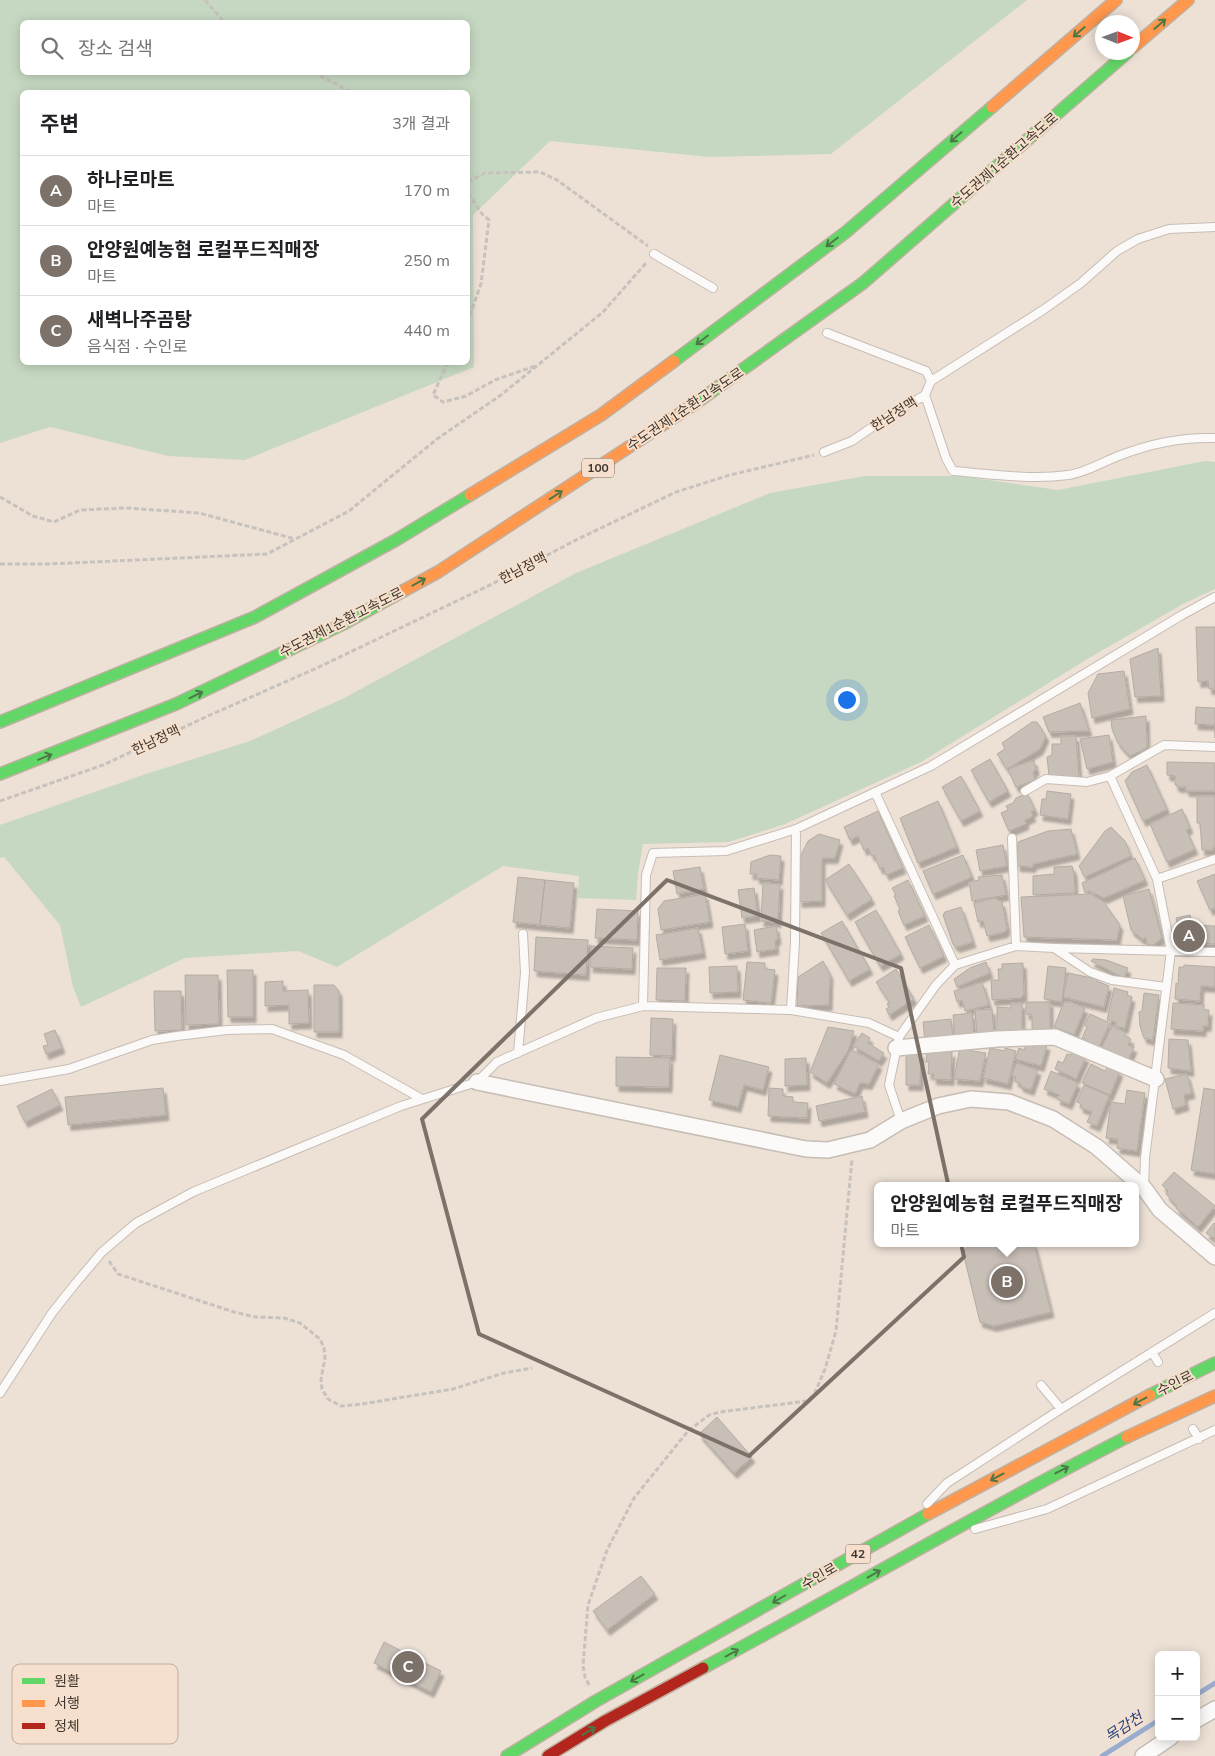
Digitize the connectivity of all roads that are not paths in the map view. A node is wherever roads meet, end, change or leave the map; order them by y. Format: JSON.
{"nodes":[{"id":1,"x":1116,"y":0,"type":"edge"},
{"id":2,"x":1188,"y":0,"type":"edge"},
{"id":3,"x":1140,"y":41,"type":"edge"},
{"id":4,"x":1119,"y":60,"type":"edge"},
{"id":5,"x":1215,"y":227,"type":"edge"},
{"id":6,"x":654,"y":254,"type":"road end"},
{"id":7,"x":713,"y":288,"type":"dead end"},
{"id":8,"x":827,"y":332,"type":"dead end"},
{"id":9,"x":930,"y":380,"type":"junction"},
{"id":10,"x":925,"y":395,"type":"junction"},
{"id":11,"x":1215,"y":438,"type":"edge"},
{"id":12,"x":824,"y":452,"type":"road end"},
{"id":13,"x":1215,"y":597,"type":"edge"},
{"id":14,"x":0,"y":722,"type":"edge"},
{"id":15,"x":1215,"y":746,"type":"edge"},
{"id":16,"x":0,"y":774,"type":"edge"},
{"id":17,"x":1110,"y":776,"type":"junction"},
{"id":18,"x":1025,"y":791,"type":"dead end"},
{"id":19,"x":875,"y":792,"type":"junction"},
{"id":20,"x":796,"y":829,"type":"junction"},
{"id":21,"x":1012,"y":838,"type":"dead end"},
{"id":22,"x":1215,"y":859,"type":"edge"},
{"id":23,"x":1157,"y":879,"type":"junction"},
{"id":24,"x":523,"y":934,"type":"dead end"},
{"id":25,"x":1016,"y":946,"type":"junction"},
{"id":26,"x":1054,"y":948,"type":"junction"},
{"id":27,"x":1171,"y":951,"type":"junction"},
{"id":28,"x":1215,"y":952,"type":"edge"},
{"id":29,"x":955,"y":965,"type":"junction"},
{"id":30,"x":1166,"y":987,"type":"junction"},
{"id":31,"x":643,"y":1006,"type":"junction"},
{"id":32,"x":791,"y":1010,"type":"junction"},
{"id":33,"x":897,"y":1042,"type":"junction"},
{"id":34,"x":518,"y":1053,"type":"junction"},
{"id":35,"x":1156,"y":1079,"type":"junction"},
{"id":36,"x":0,"y":1081,"type":"edge"},
{"id":37,"x":477,"y":1082,"type":"junction"},
{"id":38,"x":422,"y":1099,"type":"junction"},
{"id":39,"x":901,"y":1121,"type":"junction"},
{"id":40,"x":1137,"y":1182,"type":"edge"},
{"id":41,"x":1139,"y":1184,"type":"edge"},
{"id":42,"x":1144,"y":1188,"type":"junction"},
{"id":43,"x":1215,"y":1257,"type":"edge"},
{"id":44,"x":1215,"y":1313,"type":"edge"},
{"id":45,"x":1152,"y":1352,"type":"junction"},
{"id":46,"x":1158,"y":1362,"type":"dead end"},
{"id":47,"x":1215,"y":1363,"type":"edge"},
{"id":48,"x":1041,"y":1385,"type":"dead end"},
{"id":49,"x":0,"y":1393,"type":"edge"},
{"id":50,"x":1215,"y":1396,"type":"edge"},
{"id":51,"x":1061,"y":1409,"type":"junction"},
{"id":52,"x":1193,"y":1429,"type":"dead end"},
{"id":53,"x":1215,"y":1430,"type":"edge"},
{"id":54,"x":1199,"y":1439,"type":"junction"},
{"id":55,"x":903,"y":1528,"type":"junction"},
{"id":56,"x":935,"y":1540,"type":"junction"},
{"id":57,"x":1215,"y":1709,"type":"edge"},
{"id":58,"x":1200,"y":1718,"type":"edge"},
{"id":59,"x":1165,"y":1741,"type":"edge"},
{"id":60,"x":507,"y":1756,"type":"edge"},
{"id":61,"x":548,"y":1756,"type":"edge"},
{"id":62,"x":1144,"y":1756,"type":"edge"}],
"edges":[{"from":1,"to":14,"type":"main road","one_way":true},
{"from":3,"to":2,"type":"main road","one_way":true},
{"from":16,"to":4,"type":"main road","name":"수도권제1순환고속도로","number":"100","one_way":true},
{"from":5,"to":9,"type":"lane"},
{"from":6,"to":7,"type":"lane"},
{"from":8,"to":9,"type":"lane"},
{"from":9,"to":10,"type":"lane","name":"한남정맥"},
{"from":10,"to":11,"type":"lane"},
{"from":10,"to":12,"type":"lane","name":"한남정맥"},
{"from":13,"to":19,"type":"lane"},
{"from":15,"to":17,"type":"lane"},
{"from":17,"to":18,"type":"lane"},
{"from":17,"to":23,"type":"lane"},
{"from":19,"to":20,"type":"lane"},
{"from":19,"to":29,"type":"lane"},
{"from":20,"to":31,"type":"lane"},
{"from":20,"to":32,"type":"lane"},
{"from":21,"to":25,"type":"lane"},
{"from":22,"to":23,"type":"lane"},
{"from":23,"to":27,"type":"lane"},
{"from":24,"to":34,"type":"lane"},
{"from":25,"to":26,"type":"lane"},
{"from":25,"to":29,"type":"lane"},
{"from":26,"to":27,"type":"lane"},
{"from":26,"to":30,"type":"lane"},
{"from":27,"to":28,"type":"lane"},
{"from":27,"to":30,"type":"lane"},
{"from":29,"to":33,"type":"lane"},
{"from":30,"to":35,"type":"lane"},
{"from":31,"to":32,"type":"lane"},
{"from":31,"to":34,"type":"lane"},
{"from":32,"to":33,"type":"lane"},
{"from":33,"to":35,"type":"street"},
{"from":33,"to":39,"type":"lane"},
{"from":34,"to":37,"type":"lane"},
{"from":35,"to":42,"type":"lane"},
{"from":36,"to":38,"type":"lane"},
{"from":37,"to":38,"type":"lane"},
{"from":37,"to":39,"type":"street"},
{"from":38,"to":49,"type":"lane"},
{"from":39,"to":40,"type":"street"},
{"from":41,"to":42,"type":"street"},
{"from":42,"to":43,"type":"street"},
{"from":44,"to":45,"type":"lane"},
{"from":45,"to":46,"type":"lane"},
{"from":45,"to":51,"type":"lane"},
{"from":47,"to":55,"type":"main road","name":"수인로","number":"42","one_way":true},
{"from":48,"to":51,"type":"lane"},
{"from":56,"to":50,"type":"main road","name":"수인로","number":"42","one_way":true},
{"from":51,"to":55,"type":"lane"},
{"from":52,"to":54,"type":"lane"},
{"from":53,"to":54,"type":"lane"},
{"from":54,"to":56,"type":"lane"},
{"from":55,"to":60,"type":"main road","name":"수인로","number":"42","one_way":true},
{"from":61,"to":56,"type":"main road","name":"수인로","number":"42","one_way":true},
{"from":57,"to":58,"type":"street"},
{"from":59,"to":62,"type":"street"}]}
